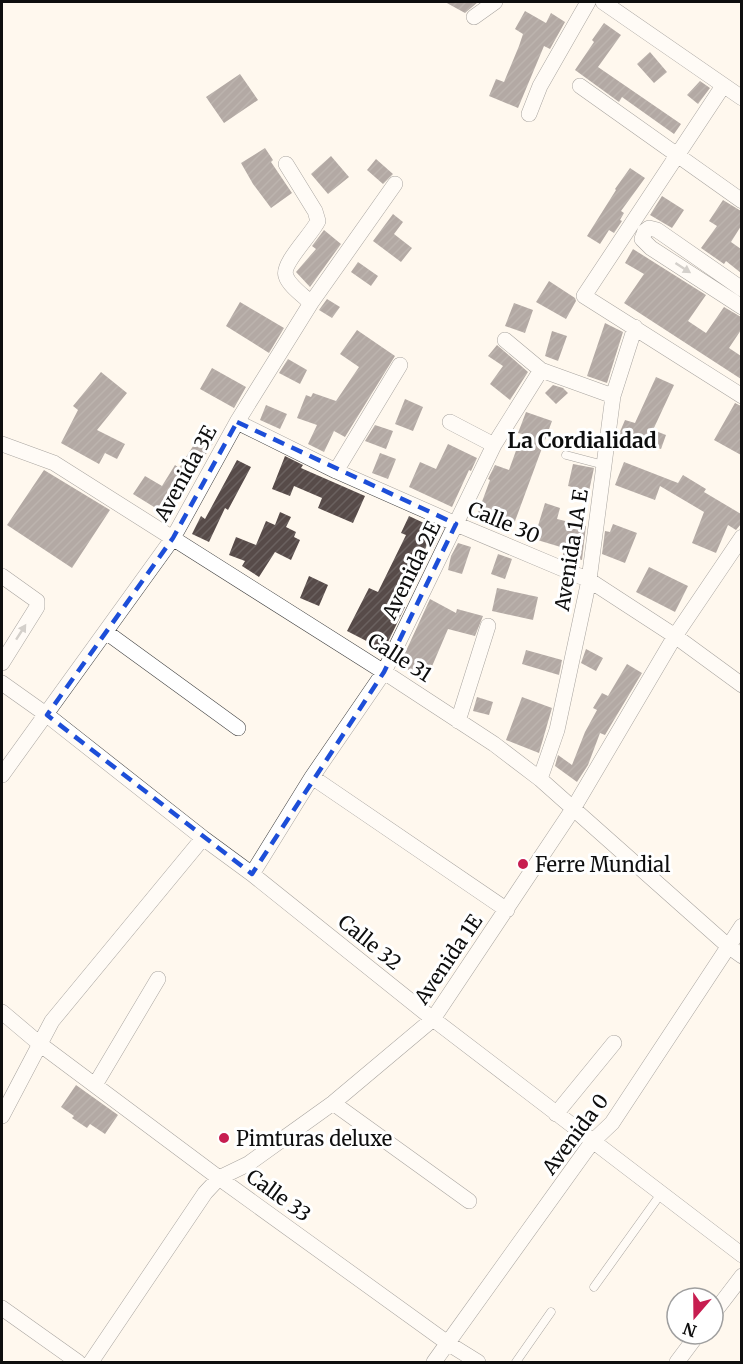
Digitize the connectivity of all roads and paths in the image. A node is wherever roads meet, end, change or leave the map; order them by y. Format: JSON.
{"nodes":[{"id":1,"x":495,"y":2,"type":"edge"},
{"id":2,"x":588,"y":2,"type":"edge"},
{"id":3,"x":603,"y":2,"type":"edge"},
{"id":4,"x":474,"y":17,"type":"dead end"},
{"id":5,"x":580,"y":86,"type":"dead end"},
{"id":6,"x":723,"y":86,"type":"junction"},
{"id":7,"x":741,"y":98,"type":"edge"},
{"id":8,"x":529,"y":114,"type":"dead end"},
{"id":9,"x":678,"y":156,"type":"junction"},
{"id":10,"x":286,"y":164,"type":"dead end"},
{"id":11,"x":395,"y":184,"type":"dead end"},
{"id":12,"x":741,"y":201,"type":"edge"},
{"id":13,"x":741,"y":289,"type":"edge"},
{"id":14,"x":311,"y":303,"type":"junction"},
{"id":15,"x":741,"y":307,"type":"edge"},
{"id":16,"x":635,"y":327,"type":"junction"},
{"id":17,"x":505,"y":340,"type":"dead end"},
{"id":18,"x":400,"y":365,"type":"dead end"},
{"id":19,"x":541,"y":370,"type":"junction"},
{"id":20,"x":613,"y":396,"type":"junction"},
{"id":21,"x":741,"y":396,"type":"edge"},
{"id":22,"x":237,"y":422,"type":"junction"},
{"id":23,"x":450,"y":422,"type":"dead end"},
{"id":24,"x":2,"y":444,"type":"edge"},
{"id":25,"x":495,"y":445,"type":"junction"},
{"id":26,"x":566,"y":455,"type":"dead end"},
{"id":27,"x":606,"y":465,"type":"junction"},
{"id":28,"x":336,"y":471,"type":"junction"},
{"id":29,"x":456,"y":524,"type":"junction"},
{"id":30,"x":741,"y":537,"type":"edge"},
{"id":31,"x":173,"y":538,"type":"junction"},
{"id":32,"x":2,"y":576,"type":"edge"},
{"id":33,"x":589,"y":580,"type":"junction"},
{"id":34,"x":488,"y":626,"type":"dead end"},
{"id":35,"x":106,"y":632,"type":"junction"},
{"id":36,"x":675,"y":636,"type":"junction"},
{"id":37,"x":2,"y":663,"type":"edge"},
{"id":38,"x":384,"y":672,"type":"junction"},
{"id":39,"x":2,"y":683,"type":"edge"},
{"id":40,"x":741,"y":685,"type":"edge"},
{"id":41,"x":46,"y":715,"type":"junction"},
{"id":42,"x":458,"y":721,"type":"junction"},
{"id":43,"x":238,"y":728,"type":"dead end"},
{"id":44,"x":2,"y":775,"type":"edge"},
{"id":45,"x":312,"y":777,"type":"junction"},
{"id":46,"x":540,"y":779,"type":"junction"},
{"id":47,"x":573,"y":808,"type":"junction"},
{"id":48,"x":202,"y":838,"type":"junction"},
{"id":49,"x":252,"y":874,"type":"junction"},
{"id":50,"x":507,"y":910,"type":"junction"},
{"id":51,"x":741,"y":926,"type":"edge"},
{"id":52,"x":728,"y":946,"type":"junction"},
{"id":53,"x":741,"y":956,"type":"edge"},
{"id":54,"x":159,"y":978,"type":"dead end"},
{"id":55,"x":2,"y":1012,"type":"edge"},
{"id":56,"x":433,"y":1019,"type":"junction"},
{"id":57,"x":614,"y":1043,"type":"dead end"},
{"id":58,"x":41,"y":1045,"type":"junction"},
{"id":59,"x":94,"y":1085,"type":"junction"},
{"id":60,"x":333,"y":1103,"type":"junction"},
{"id":61,"x":556,"y":1114,"type":"junction"},
{"id":62,"x":2,"y":1116,"type":"edge"},
{"id":63,"x":592,"y":1142,"type":"junction"},
{"id":64,"x":219,"y":1178,"type":"junction"},
{"id":65,"x":660,"y":1195,"type":"junction"},
{"id":66,"x":469,"y":1201,"type":"dead end"},
{"id":67,"x":741,"y":1255,"type":"edge"},
{"id":68,"x":741,"y":1276,"type":"edge"},
{"id":69,"x":594,"y":1287,"type":"dead end"},
{"id":70,"x":725,"y":1298,"type":"edge"},
{"id":71,"x":2,"y":1308,"type":"edge"},
{"id":72,"x":551,"y":1312,"type":"dead end"},
{"id":73,"x":449,"y":1344,"type":"junction"},
{"id":74,"x":689,"y":1346,"type":"edge"},
{"id":75,"x":78,"y":1362,"type":"edge"},
{"id":76,"x":92,"y":1362,"type":"edge"},
{"id":77,"x":434,"y":1362,"type":"edge"},
{"id":78,"x":478,"y":1362,"type":"edge"},
{"id":79,"x":516,"y":1362,"type":"edge"},
{"id":80,"x":677,"y":1362,"type":"edge"}],
"edges":[{"from":1,"to":4,"type":"street"},
{"from":2,"to":8,"type":"street"},
{"from":3,"to":6,"type":"street"},
{"from":5,"to":9,"type":"street"},
{"from":6,"to":7,"type":"street"},
{"from":6,"to":9,"type":"street"},
{"from":9,"to":12,"type":"street"},
{"from":9,"to":16,"type":"street"},
{"from":10,"to":14,"type":"street"},
{"from":11,"to":14,"type":"street","name":"Avenida 3E"},
{"from":13,"to":15,"type":"street","one_way":true},
{"from":14,"to":22,"type":"street","name":"Avenida 3E"},
{"from":16,"to":20,"type":"street","name":"Avenida 1A E"},
{"from":16,"to":21,"type":"street"},
{"from":17,"to":19,"type":"street"},
{"from":18,"to":28,"type":"street"},
{"from":19,"to":20,"type":"street"},
{"from":19,"to":25,"type":"street","name":"Avenida 2E"},
{"from":20,"to":27,"type":"street","name":"Avenida 1A E"},
{"from":22,"to":28,"type":"street","name":"Calle 30"},
{"from":22,"to":31,"type":"street","name":"Avenida 3E"},
{"from":23,"to":25,"type":"street"},
{"from":24,"to":31,"type":"street","name":"Calle 31"},
{"from":25,"to":29,"type":"street","name":"Avenida 2E"},
{"from":26,"to":27,"type":"lane"},
{"from":27,"to":33,"type":"street","name":"Avenida 1A E"},
{"from":28,"to":29,"type":"street","name":"Calle 30"},
{"from":29,"to":33,"type":"street","name":"Calle 30"},
{"from":29,"to":38,"type":"street","name":"Avenida 2E"},
{"from":30,"to":36,"type":"street","name":"Avenida 1E"},
{"from":31,"to":35,"type":"street","name":"Avenida 3E"},
{"from":31,"to":38,"type":"street","name":"Calle 31"},
{"from":37,"to":32,"type":"street","one_way":true},
{"from":33,"to":36,"type":"street","name":"Calle 30"},
{"from":33,"to":46,"type":"street","name":"Avenida 1A E"},
{"from":34,"to":42,"type":"street"},
{"from":35,"to":41,"type":"street","name":"Avenida 3E"},
{"from":35,"to":43,"type":"street"},
{"from":36,"to":40,"type":"street","name":"Calle 30"},
{"from":36,"to":47,"type":"street","name":"Avenida 1E"},
{"from":38,"to":42,"type":"street","name":"Calle 31"},
{"from":38,"to":45,"type":"street","name":"Avenida 2E"},
{"from":39,"to":41,"type":"street","name":"Calle 32"},
{"from":41,"to":44,"type":"street","name":"Avenida 3E"},
{"from":41,"to":48,"type":"street","name":"Calle 32"},
{"from":42,"to":46,"type":"street","name":"Calle 31"},
{"from":45,"to":49,"type":"street","name":"Avenida 2E"},
{"from":45,"to":50,"type":"street"},
{"from":46,"to":47,"type":"street","name":"Calle 31"},
{"from":47,"to":50,"type":"street","name":"Avenida 1E"},
{"from":47,"to":52,"type":"street","name":"Calle 31"},
{"from":48,"to":49,"type":"street","name":"Calle 32"},
{"from":48,"to":58,"type":"street"},
{"from":49,"to":56,"type":"street","name":"Calle 32"},
{"from":50,"to":56,"type":"street","name":"Avenida 1E"},
{"from":51,"to":52,"type":"street","name":"Avenida 0"},
{"from":52,"to":53,"type":"street","name":"Calle 31"},
{"from":52,"to":63,"type":"street","name":"Avenida 0"},
{"from":54,"to":59,"type":"street"},
{"from":55,"to":58,"type":"street","name":"Calle 33"},
{"from":56,"to":60,"type":"street","name":"Avenida 1E"},
{"from":56,"to":61,"type":"street","name":"Calle 32"},
{"from":57,"to":61,"type":"street"},
{"from":58,"to":59,"type":"street","name":"Calle 33"},
{"from":58,"to":62,"type":"street"},
{"from":59,"to":64,"type":"street","name":"Calle 33"},
{"from":60,"to":64,"type":"street","name":"Avenida 1E"},
{"from":60,"to":66,"type":"street"},
{"from":61,"to":63,"type":"street","name":"Calle 32"},
{"from":63,"to":65,"type":"street","name":"Calle 32"},
{"from":63,"to":73,"type":"street","name":"Avenida 0"},
{"from":64,"to":73,"type":"street","name":"Calle 33"},
{"from":64,"to":76,"type":"street","name":"Avenida 1E"},
{"from":65,"to":67,"type":"street","name":"Calle 32"},
{"from":65,"to":69,"type":"lane"},
{"from":68,"to":70,"type":"street"},
{"from":71,"to":75,"type":"street"},
{"from":72,"to":79,"type":"lane"},
{"from":73,"to":77,"type":"street","name":"Avenida 0"},
{"from":73,"to":78,"type":"street","name":"Calle 33"},
{"from":74,"to":80,"type":"street"}]}
